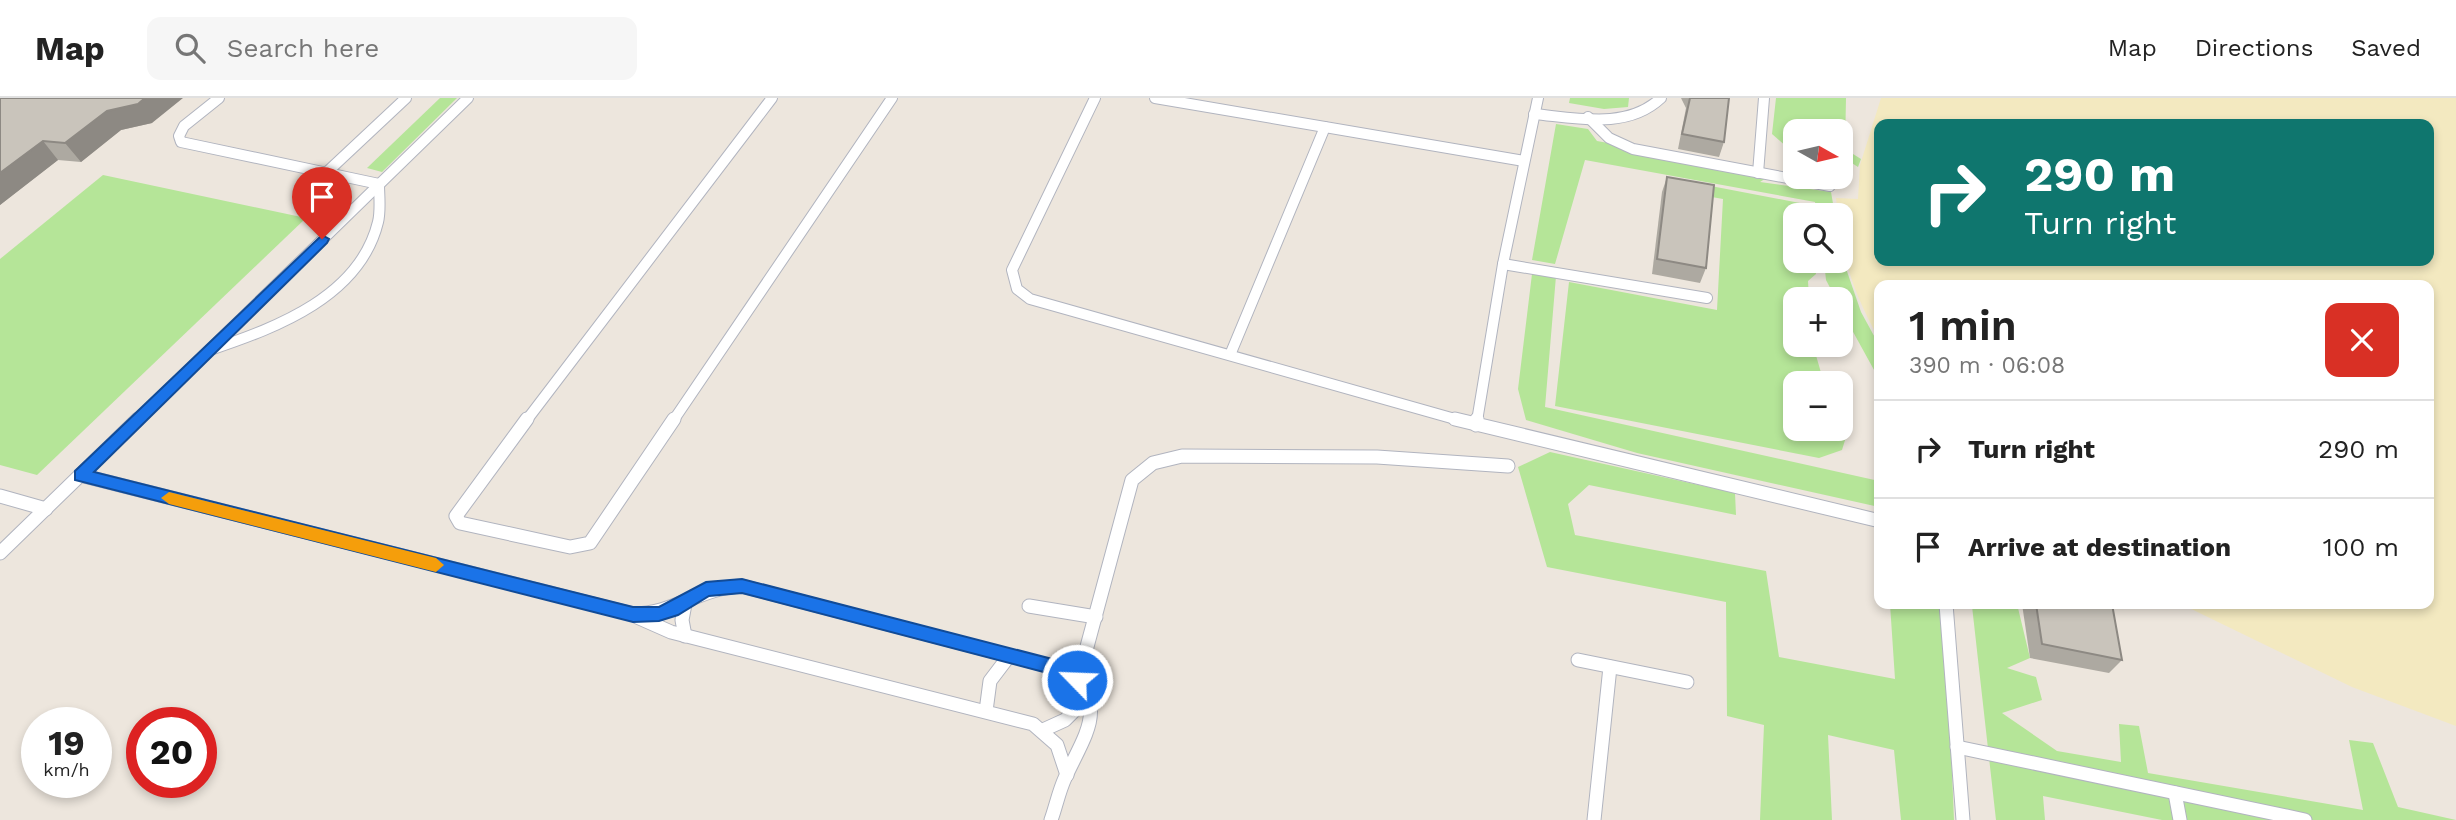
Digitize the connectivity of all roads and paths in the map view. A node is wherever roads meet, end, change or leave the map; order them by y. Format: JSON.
{"nodes":[{"id":1,"x":219,"y":98,"type":"edge"},
{"id":2,"x":406,"y":98,"type":"edge"},
{"id":3,"x":468,"y":98,"type":"edge"},
{"id":4,"x":772,"y":98,"type":"edge"},
{"id":5,"x":892,"y":98,"type":"edge"},
{"id":6,"x":1095,"y":98,"type":"edge"},
{"id":7,"x":1155,"y":98,"type":"edge"},
{"id":8,"x":1538,"y":98,"type":"edge"},
{"id":9,"x":1661,"y":98,"type":"edge"},
{"id":10,"x":1764,"y":98,"type":"edge"},
{"id":11,"x":1534,"y":114,"type":"junction"},
{"id":12,"x":1588,"y":117,"type":"junction"},
{"id":13,"x":1325,"y":127,"type":"junction"},
{"id":14,"x":1524,"y":161,"type":"junction"},
{"id":15,"x":326,"y":173,"type":"junction"},
{"id":16,"x":1758,"y":173,"type":"junction"},
{"id":17,"x":1783,"y":178,"type":"edge"},
{"id":18,"x":379,"y":184,"type":"junction"},
{"id":19,"x":1503,"y":264,"type":"junction"},
{"id":20,"x":1707,"y":298,"type":"dead end"},
{"id":21,"x":208,"y":351,"type":"junction"},
{"id":22,"x":1230,"y":355,"type":"junction"},
{"id":23,"x":1476,"y":425,"type":"junction"},
{"id":24,"x":1508,"y":466,"type":"dead end"},
{"id":25,"x":80,"y":475,"type":"junction"},
{"id":26,"x":0,"y":496,"type":"edge"},
{"id":27,"x":46,"y":509,"type":"junction"},
{"id":28,"x":1874,"y":520,"type":"edge"},
{"id":29,"x":0,"y":554,"type":"edge"},
{"id":30,"x":685,"y":604,"type":"junction"},
{"id":31,"x":1029,"y":606,"type":"dead end"},
{"id":32,"x":1945,"y":609,"type":"edge"},
{"id":33,"x":633,"y":614,"type":"junction"},
{"id":34,"x":1096,"y":617,"type":"junction"},
{"id":35,"x":685,"y":636,"type":"junction"},
{"id":36,"x":1009,"y":656,"type":"junction"},
{"id":37,"x":1578,"y":660,"type":"dead end"},
{"id":38,"x":1610,"y":667,"type":"junction"},
{"id":39,"x":1077,"y":680,"type":"junction"},
{"id":40,"x":1686,"y":682,"type":"dead end"},
{"id":41,"x":1089,"y":696,"type":"junction"},
{"id":42,"x":986,"y":711,"type":"junction"},
{"id":43,"x":1044,"y":730,"type":"junction"},
{"id":44,"x":1957,"y":747,"type":"junction"},
{"id":45,"x":1067,"y":775,"type":"junction"},
{"id":46,"x":2175,"y":793,"type":"junction"},
{"id":47,"x":1051,"y":820,"type":"edge"},
{"id":48,"x":1594,"y":820,"type":"edge"},
{"id":49,"x":1963,"y":820,"type":"edge"},
{"id":50,"x":2180,"y":820,"type":"edge"},
{"id":51,"x":2305,"y":820,"type":"edge"}],
"edges":[{"from":1,"to":15,"type":"lane"},
{"from":2,"to":15,"type":"lane"},
{"from":3,"to":18,"type":"lane"},
{"from":4,"to":5,"type":"lane"},
{"from":6,"to":22,"type":"lane"},
{"from":7,"to":13,"type":"lane"},
{"from":8,"to":11,"type":"lane"},
{"from":9,"to":12,"type":"lane"},
{"from":10,"to":16,"type":"lane"},
{"from":11,"to":12,"type":"lane"},
{"from":11,"to":14,"type":"lane"},
{"from":12,"to":16,"type":"lane"},
{"from":13,"to":14,"type":"lane"},
{"from":13,"to":22,"type":"lane"},
{"from":14,"to":19,"type":"lane"},
{"from":15,"to":18,"type":"lane"},
{"from":16,"to":17,"type":"lane"},
{"from":18,"to":21,"type":"lane"},
{"from":18,"to":21,"type":"lane"},
{"from":19,"to":20,"type":"lane"},
{"from":19,"to":23,"type":"lane"},
{"from":21,"to":25,"type":"lane"},
{"from":22,"to":23,"type":"lane"},
{"from":23,"to":28,"type":"lane"},
{"from":24,"to":34,"type":"lane"},
{"from":25,"to":27,"type":"lane"},
{"from":25,"to":33,"type":"lane"},
{"from":26,"to":27,"type":"lane"},
{"from":27,"to":29,"type":"lane"},
{"from":30,"to":33,"type":"lane"},
{"from":30,"to":35,"type":"lane"},
{"from":30,"to":36,"type":"lane"},
{"from":31,"to":34,"type":"lane"},
{"from":32,"to":44,"type":"lane"},
{"from":33,"to":35,"type":"lane"},
{"from":34,"to":39,"type":"lane"},
{"from":35,"to":42,"type":"lane"},
{"from":36,"to":39,"type":"lane"},
{"from":36,"to":42,"type":"lane"},
{"from":37,"to":38,"type":"lane"},
{"from":38,"to":40,"type":"lane"},
{"from":38,"to":48,"type":"lane"},
{"from":39,"to":41,"type":"lane"},
{"from":41,"to":43,"type":"lane"},
{"from":41,"to":45,"type":"lane"},
{"from":42,"to":43,"type":"lane"},
{"from":43,"to":45,"type":"lane"},
{"from":44,"to":46,"type":"lane"},
{"from":44,"to":49,"type":"lane"},
{"from":45,"to":47,"type":"lane"},
{"from":46,"to":50,"type":"lane"},
{"from":46,"to":51,"type":"lane"}]}
